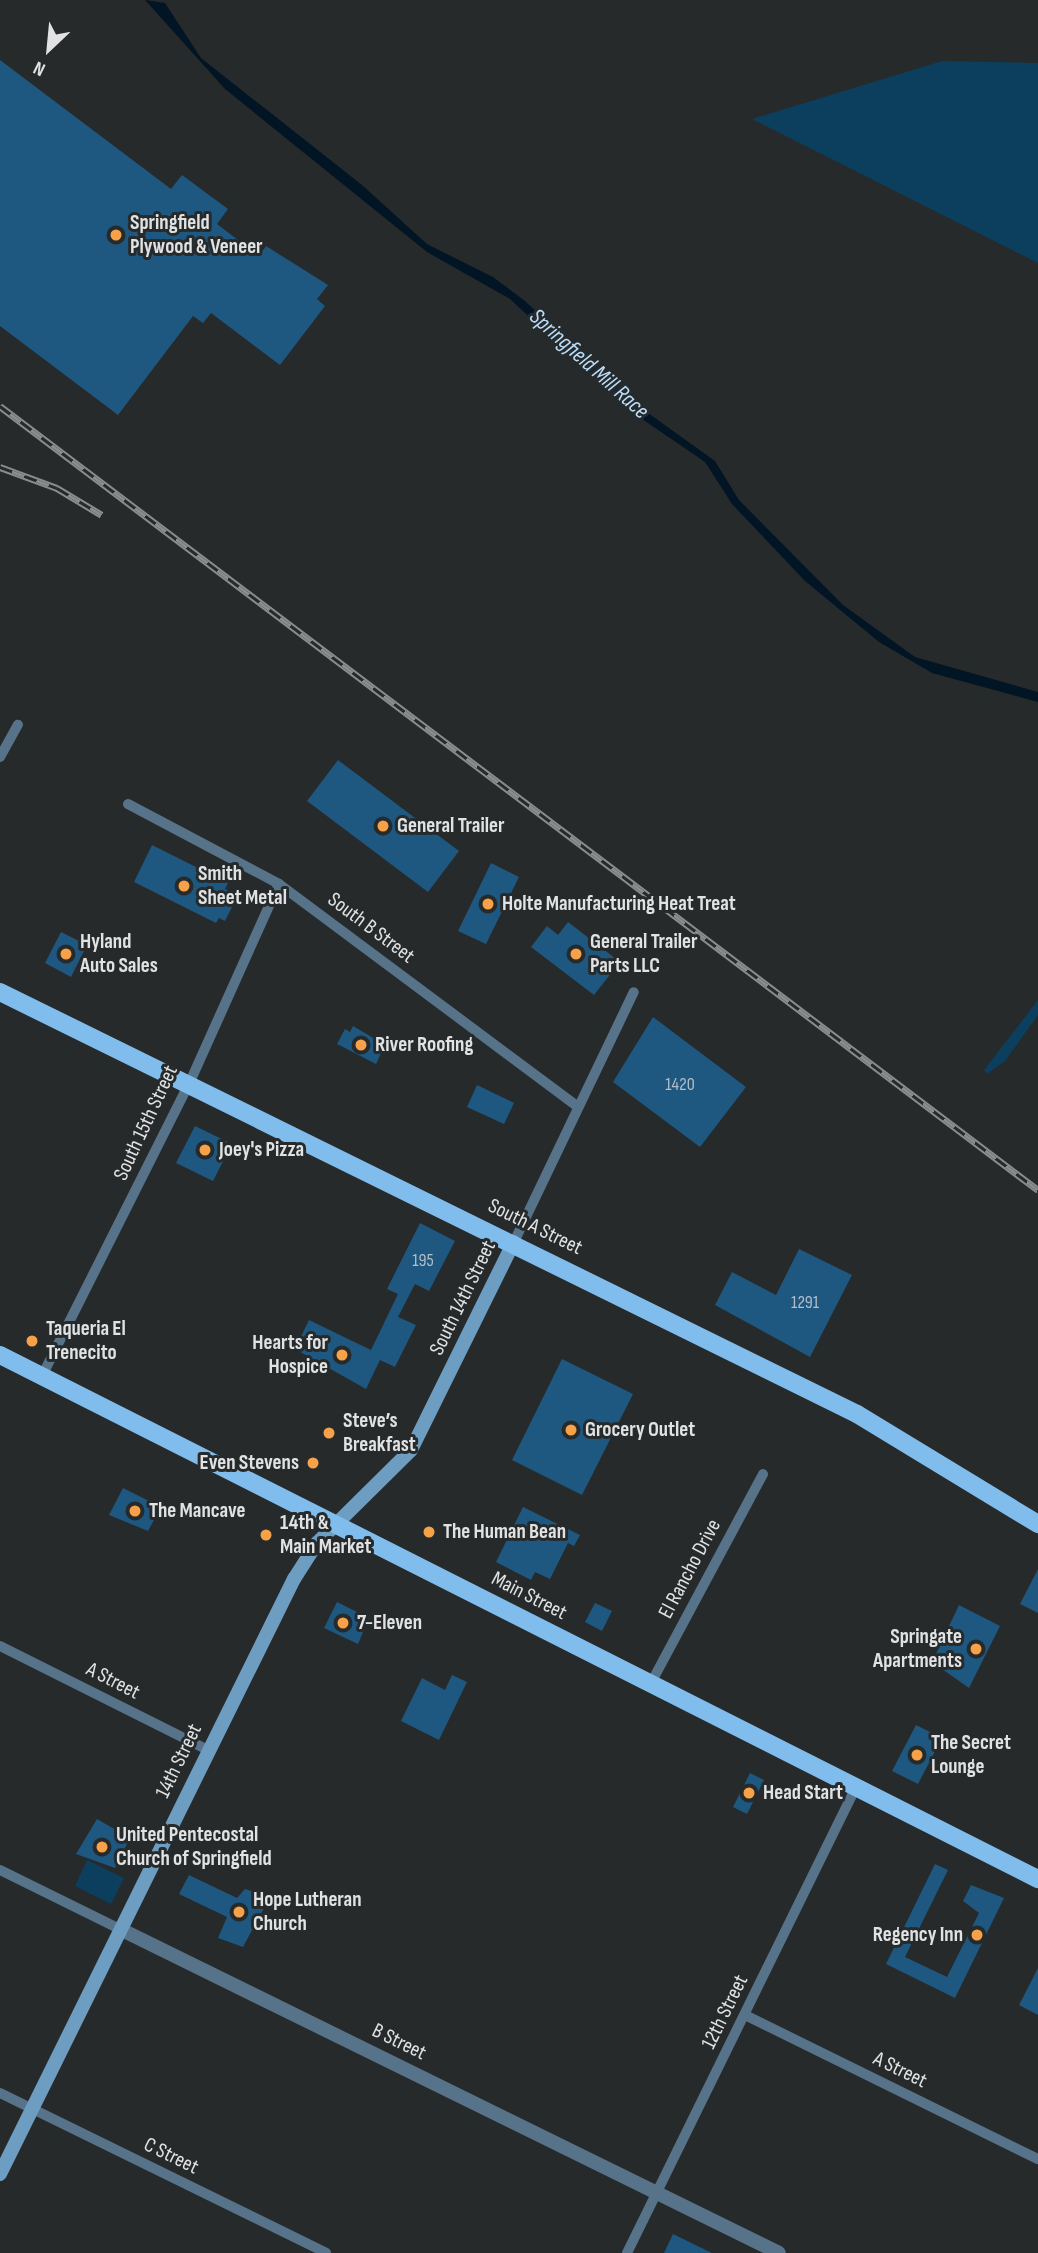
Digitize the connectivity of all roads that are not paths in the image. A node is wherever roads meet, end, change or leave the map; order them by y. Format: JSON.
{"nodes":[{"id":1,"x":18,"y":725,"type":"dead end"},
{"id":2,"x":0,"y":757,"type":"edge"},
{"id":3,"x":128,"y":804,"type":"dead end"},
{"id":4,"x":279,"y":884,"type":"junction"},
{"id":5,"x":0,"y":992,"type":"edge"},
{"id":6,"x":634,"y":992,"type":"dead end"},
{"id":7,"x":189,"y":1084,"type":"junction"},
{"id":8,"x":576,"y":1105,"type":"junction"},
{"id":9,"x":514,"y":1241,"type":"junction"},
{"id":10,"x":0,"y":1355,"type":"edge"},
{"id":11,"x":42,"y":1376,"type":"junction"},
{"id":12,"x":763,"y":1474,"type":"dead end"},
{"id":13,"x":334,"y":1524,"type":"junction"},
{"id":14,"x":1038,"y":1524,"type":"edge"},
{"id":15,"x":0,"y":1646,"type":"edge"},
{"id":16,"x":651,"y":1683,"type":"junction"},
{"id":17,"x":208,"y":1750,"type":"junction"},
{"id":18,"x":856,"y":1787,"type":"junction"},
{"id":19,"x":0,"y":1870,"type":"edge"},
{"id":20,"x":1038,"y":1879,"type":"edge"},
{"id":21,"x":120,"y":1928,"type":"junction"},
{"id":22,"x":745,"y":2015,"type":"junction"},
{"id":23,"x":0,"y":2093,"type":"edge"},
{"id":24,"x":32,"y":2109,"type":"junction"},
{"id":25,"x":1038,"y":2159,"type":"edge"},
{"id":26,"x":0,"y":2174,"type":"edge"},
{"id":27,"x":657,"y":2193,"type":"junction"},
{"id":28,"x":326,"y":2253,"type":"edge"},
{"id":29,"x":627,"y":2253,"type":"edge"},
{"id":30,"x":779,"y":2253,"type":"edge"}],
"edges":[{"from":1,"to":2,"type":"street"},
{"from":3,"to":4,"type":"street","name":"South B Street"},
{"from":4,"to":7,"type":"street","name":"South 15th Street"},
{"from":4,"to":8,"type":"street","name":"South B Street"},
{"from":5,"to":7,"type":"main road","name":"South A Street"},
{"from":6,"to":8,"type":"street","name":"South 14th Street"},
{"from":7,"to":9,"type":"main road","name":"South A Street"},
{"from":7,"to":11,"type":"street","name":"South 15th Street"},
{"from":8,"to":9,"type":"street","name":"South 14th Street"},
{"from":9,"to":13,"type":"main road","name":"South 14th Street"},
{"from":9,"to":14,"type":"main road","name":"South A Street"},
{"from":10,"to":11,"type":"main road","name":"Main Street"},
{"from":11,"to":13,"type":"main road","name":"Main Street"},
{"from":12,"to":16,"type":"street","name":"El Rancho Drive"},
{"from":13,"to":16,"type":"main road","name":"Main Street"},
{"from":13,"to":17,"type":"main road","name":"14th Street"},
{"from":15,"to":17,"type":"street","name":"A Street"},
{"from":16,"to":18,"type":"main road","name":"Main Street"},
{"from":17,"to":21,"type":"main road","name":"14th Street"},
{"from":18,"to":20,"type":"main road","name":"Main Street"},
{"from":18,"to":22,"type":"street","name":"12th Street"},
{"from":19,"to":21,"type":"street","name":"B Street"},
{"from":21,"to":24,"type":"main road","name":"14th Street"},
{"from":21,"to":27,"type":"street","name":"B Street"},
{"from":22,"to":25,"type":"street","name":"A Street"},
{"from":22,"to":27,"type":"street","name":"12th Street"},
{"from":23,"to":24,"type":"street","name":"C Street"},
{"from":24,"to":26,"type":"main road","name":"14th Street"},
{"from":24,"to":28,"type":"street","name":"C Street"},
{"from":27,"to":29,"type":"street","name":"12th Street"},
{"from":27,"to":30,"type":"street","name":"B Street"}]}
